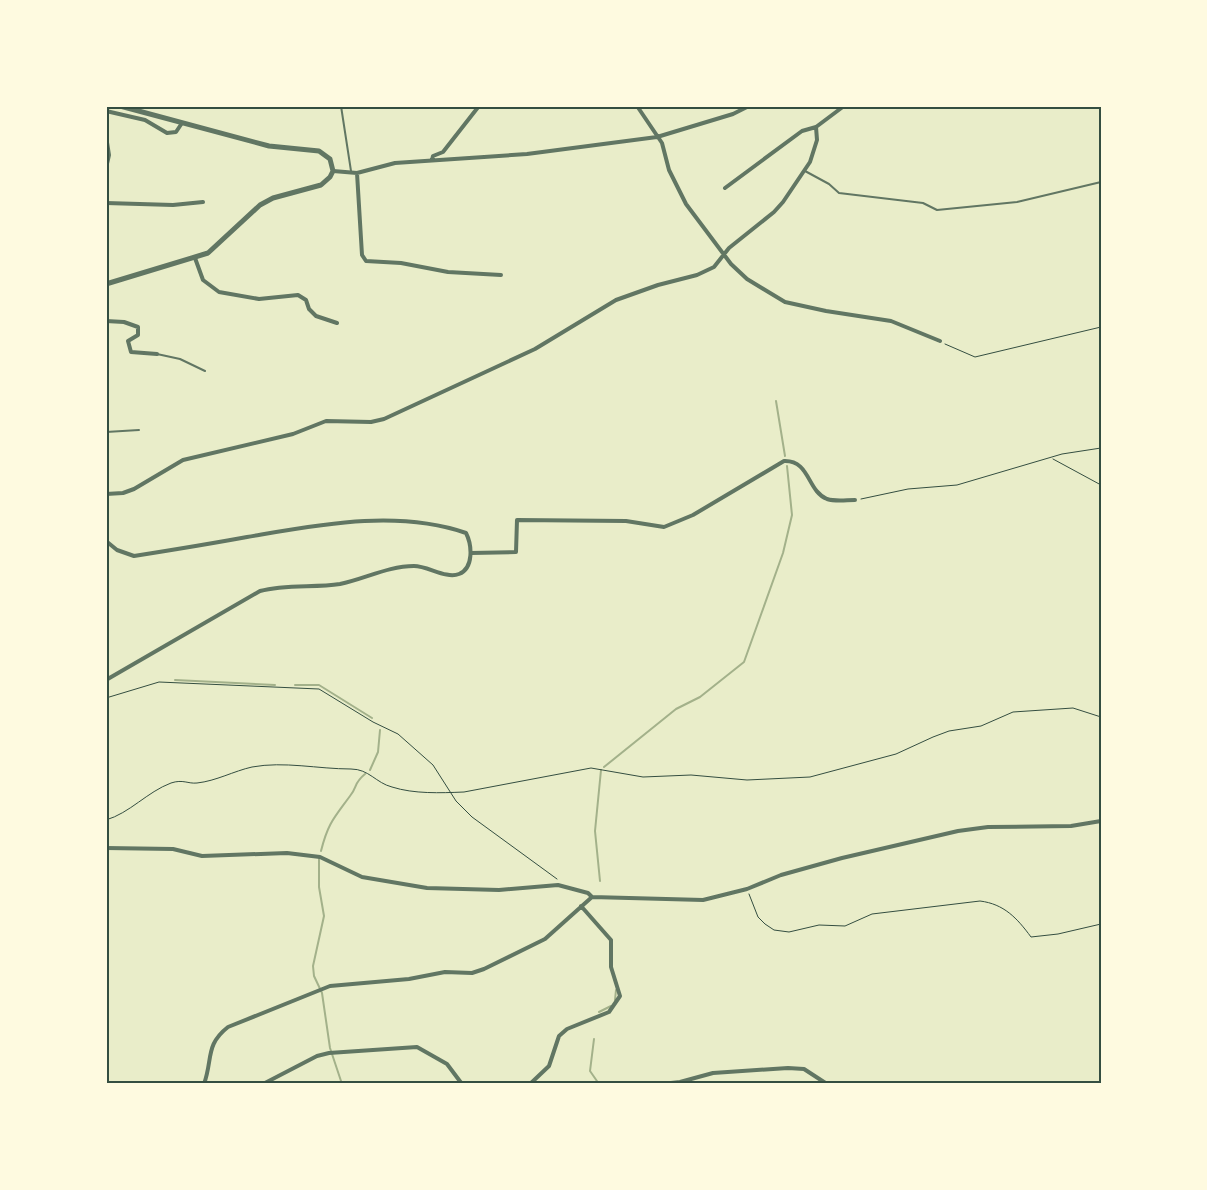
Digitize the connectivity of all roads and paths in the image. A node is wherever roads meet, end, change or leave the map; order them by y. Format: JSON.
{"nodes":[{"id":1,"x":120,"y":106,"type":"edge"},
{"id":2,"x":341,"y":106,"type":"edge"},
{"id":3,"x":479,"y":106,"type":"edge"},
{"id":4,"x":637,"y":106,"type":"edge"},
{"id":5,"x":750,"y":106,"type":"edge"},
{"id":6,"x":844,"y":106,"type":"edge"},
{"id":7,"x":106,"y":111,"type":"edge"},
{"id":8,"x":182,"y":123,"type":"junction"},
{"id":9,"x":816,"y":127,"type":"junction"},
{"id":10,"x":106,"y":136,"type":"edge"},
{"id":11,"x":657,"y":136,"type":"junction"},
{"id":12,"x":432,"y":160,"type":"junction"},
{"id":13,"x":106,"y":168,"type":"edge"},
{"id":14,"x":333,"y":171,"type":"junction"},
{"id":15,"x":805,"y":171,"type":"junction"},
{"id":16,"x":351,"y":173,"type":"junction"},
{"id":17,"x":357,"y":173,"type":"junction"},
{"id":18,"x":1101,"y":182,"type":"edge"},
{"id":19,"x":725,"y":188,"type":"dead end"},
{"id":20,"x":203,"y":202,"type":"dead end"},
{"id":21,"x":106,"y":203,"type":"edge"},
{"id":22,"x":724,"y":254,"type":"junction"},
{"id":23,"x":195,"y":258,"type":"junction"},
{"id":24,"x":501,"y":275,"type":"dead end"},
{"id":25,"x":106,"y":284,"type":"edge"},
{"id":26,"x":106,"y":321,"type":"edge"},
{"id":27,"x":336,"y":323,"type":"dead end"},
{"id":28,"x":1101,"y":327,"type":"edge"},
{"id":29,"x":940,"y":341,"type":"joint"},
{"id":30,"x":157,"y":354,"type":"joint"},
{"id":31,"x":206,"y":371,"type":"dead end"},
{"id":32,"x":139,"y":430,"type":"dead end"},
{"id":33,"x":106,"y":432,"type":"edge"},
{"id":34,"x":1101,"y":448,"type":"edge"},
{"id":35,"x":1052,"y":458,"type":"junction"},
{"id":36,"x":1101,"y":485,"type":"edge"},
{"id":37,"x":106,"y":494,"type":"edge"},
{"id":38,"x":855,"y":500,"type":"joint"},
{"id":39,"x":106,"y":541,"type":"edge"},
{"id":40,"x":471,"y":553,"type":"junction"},
{"id":41,"x":106,"y":680,"type":"edge"},
{"id":42,"x":106,"y":698,"type":"edge"},
{"id":43,"x":1101,"y":717,"type":"edge"},
{"id":44,"x":450,"y":792,"type":"junction"},
{"id":45,"x":106,"y":820,"type":"edge"},
{"id":46,"x":1101,"y":821,"type":"edge"},
{"id":47,"x":106,"y":848,"type":"edge"},
{"id":48,"x":562,"y":886,"type":"junction"},
{"id":49,"x":747,"y":889,"type":"junction"},
{"id":50,"x":592,"y":897,"type":"junction"},
{"id":51,"x":581,"y":906,"type":"junction"},
{"id":52,"x":1101,"y":924,"type":"edge"},
{"id":53,"x":204,"y":1084,"type":"edge"},
{"id":54,"x":263,"y":1084,"type":"edge"},
{"id":55,"x":462,"y":1084,"type":"edge"},
{"id":56,"x":530,"y":1084,"type":"edge"},
{"id":57,"x":662,"y":1084,"type":"edge"},
{"id":58,"x":827,"y":1084,"type":"edge"}],
"edges":[{"from":1,"to":8,"type":"street"},
{"from":2,"to":16,"type":"lane"},
{"from":3,"to":12,"type":"street"},
{"from":4,"to":11,"type":"street"},
{"from":5,"to":11,"type":"street"},
{"from":6,"to":9,"type":"street"},
{"from":7,"to":8,"type":"street"},
{"from":8,"to":14,"type":"street"},
{"from":9,"to":15,"type":"street"},
{"from":9,"to":19,"type":"street"},
{"from":10,"to":13,"type":"street"},
{"from":11,"to":12,"type":"street"},
{"from":11,"to":22,"type":"street"},
{"from":12,"to":17,"type":"street"},
{"from":14,"to":16,"type":"street"},
{"from":14,"to":23,"type":"street"},
{"from":15,"to":18,"type":"lane"},
{"from":15,"to":22,"type":"street"},
{"from":16,"to":17,"type":"street"},
{"from":17,"to":24,"type":"street"},
{"from":20,"to":21,"type":"street"},
{"from":22,"to":29,"type":"street"},
{"from":22,"to":37,"type":"street"},
{"from":23,"to":25,"type":"street"},
{"from":23,"to":27,"type":"street"},
{"from":26,"to":30,"type":"street"},
{"from":28,"to":29,"type":"path"},
{"from":30,"to":31,"type":"lane"},
{"from":32,"to":33,"type":"lane"},
{"from":34,"to":35,"type":"path"},
{"from":35,"to":36,"type":"path"},
{"from":35,"to":38,"type":"path"},
{"from":38,"to":40,"type":"street"},
{"from":39,"to":40,"type":"street"},
{"from":40,"to":41,"type":"street"},
{"from":42,"to":44,"type":"path"},
{"from":43,"to":44,"type":"path"},
{"from":44,"to":45,"type":"path"},
{"from":44,"to":48,"type":"path"},
{"from":46,"to":49,"type":"street"},
{"from":47,"to":48,"type":"street"},
{"from":48,"to":50,"type":"street"},
{"from":49,"to":50,"type":"street"},
{"from":49,"to":52,"type":"path"},
{"from":50,"to":51,"type":"street"},
{"from":51,"to":53,"type":"street"},
{"from":51,"to":56,"type":"street"},
{"from":54,"to":55,"type":"street"},
{"from":57,"to":58,"type":"street"}]}
